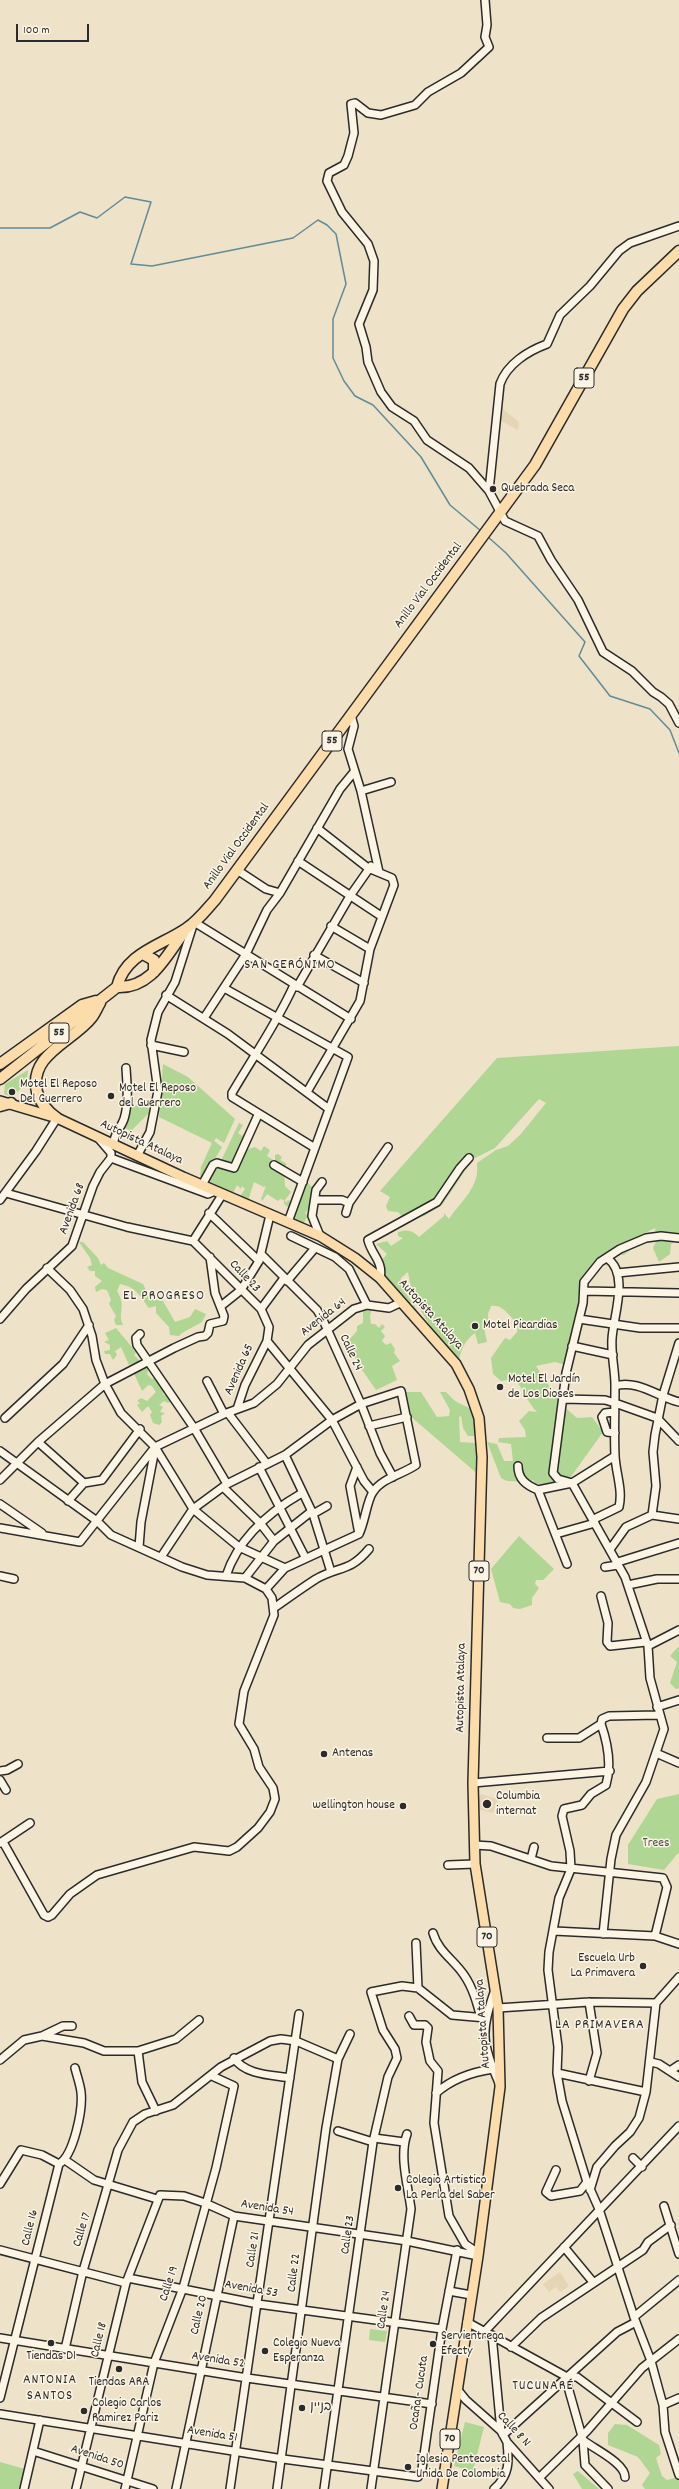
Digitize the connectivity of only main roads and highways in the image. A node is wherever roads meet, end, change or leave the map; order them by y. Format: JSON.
{"nodes":[{"id":1,"x":679,"y":251,"type":"edge"},
{"id":2,"x":190,"y":925,"type":"junction"},
{"id":3,"x":143,"y":954,"type":"junction"},
{"id":4,"x":154,"y":972,"type":"junction"},
{"id":5,"x":117,"y":987,"type":"junction"},
{"id":6,"x":102,"y":999,"type":"junction"},
{"id":7,"x":0,"y":1064,"type":"edge"},
{"id":8,"x":0,"y":1079,"type":"edge"},
{"id":9,"x":0,"y":1101,"type":"edge"},
{"id":10,"x":11,"y":1103,"type":"junction"},
{"id":11,"x":0,"y":1106,"type":"edge"},
{"id":12,"x":57,"y":1118,"type":"junction"},
{"id":13,"x":442,"y":2489,"type":"edge"}],
"edges":[{"from":1,"to":2,"type":"highway","name":"Anillo Vial Occidental","number":"55"},
{"from":2,"to":3,"type":"highway","name":"Anillo Vial Occidental","number":"55"},
{"from":2,"to":4,"type":"highway","name":"Anillo Vial Occidental","number":"55"},
{"from":3,"to":4,"type":"highway"},
{"from":3,"to":5,"type":"highway","name":"Anillo Vial Occidental","number":"55"},
{"from":4,"to":5,"type":"highway","name":"Anillo Vial Occidental","number":"55"},
{"from":5,"to":6,"type":"highway","name":"Anillo Vial Occidental","number":"55"},
{"from":6,"to":7,"type":"highway"},
{"from":6,"to":8,"type":"highway","name":"Anillo Vial Occidental","number":"55"},
{"from":6,"to":12,"type":"highway"},
{"from":9,"to":10,"type":"main road","number":"70"},
{"from":10,"to":11,"type":"highway"},
{"from":10,"to":12,"type":"main road","number":"70"},
{"from":12,"to":13,"type":"main road","name":"Autopista Atalaya","number":"70"}]}
